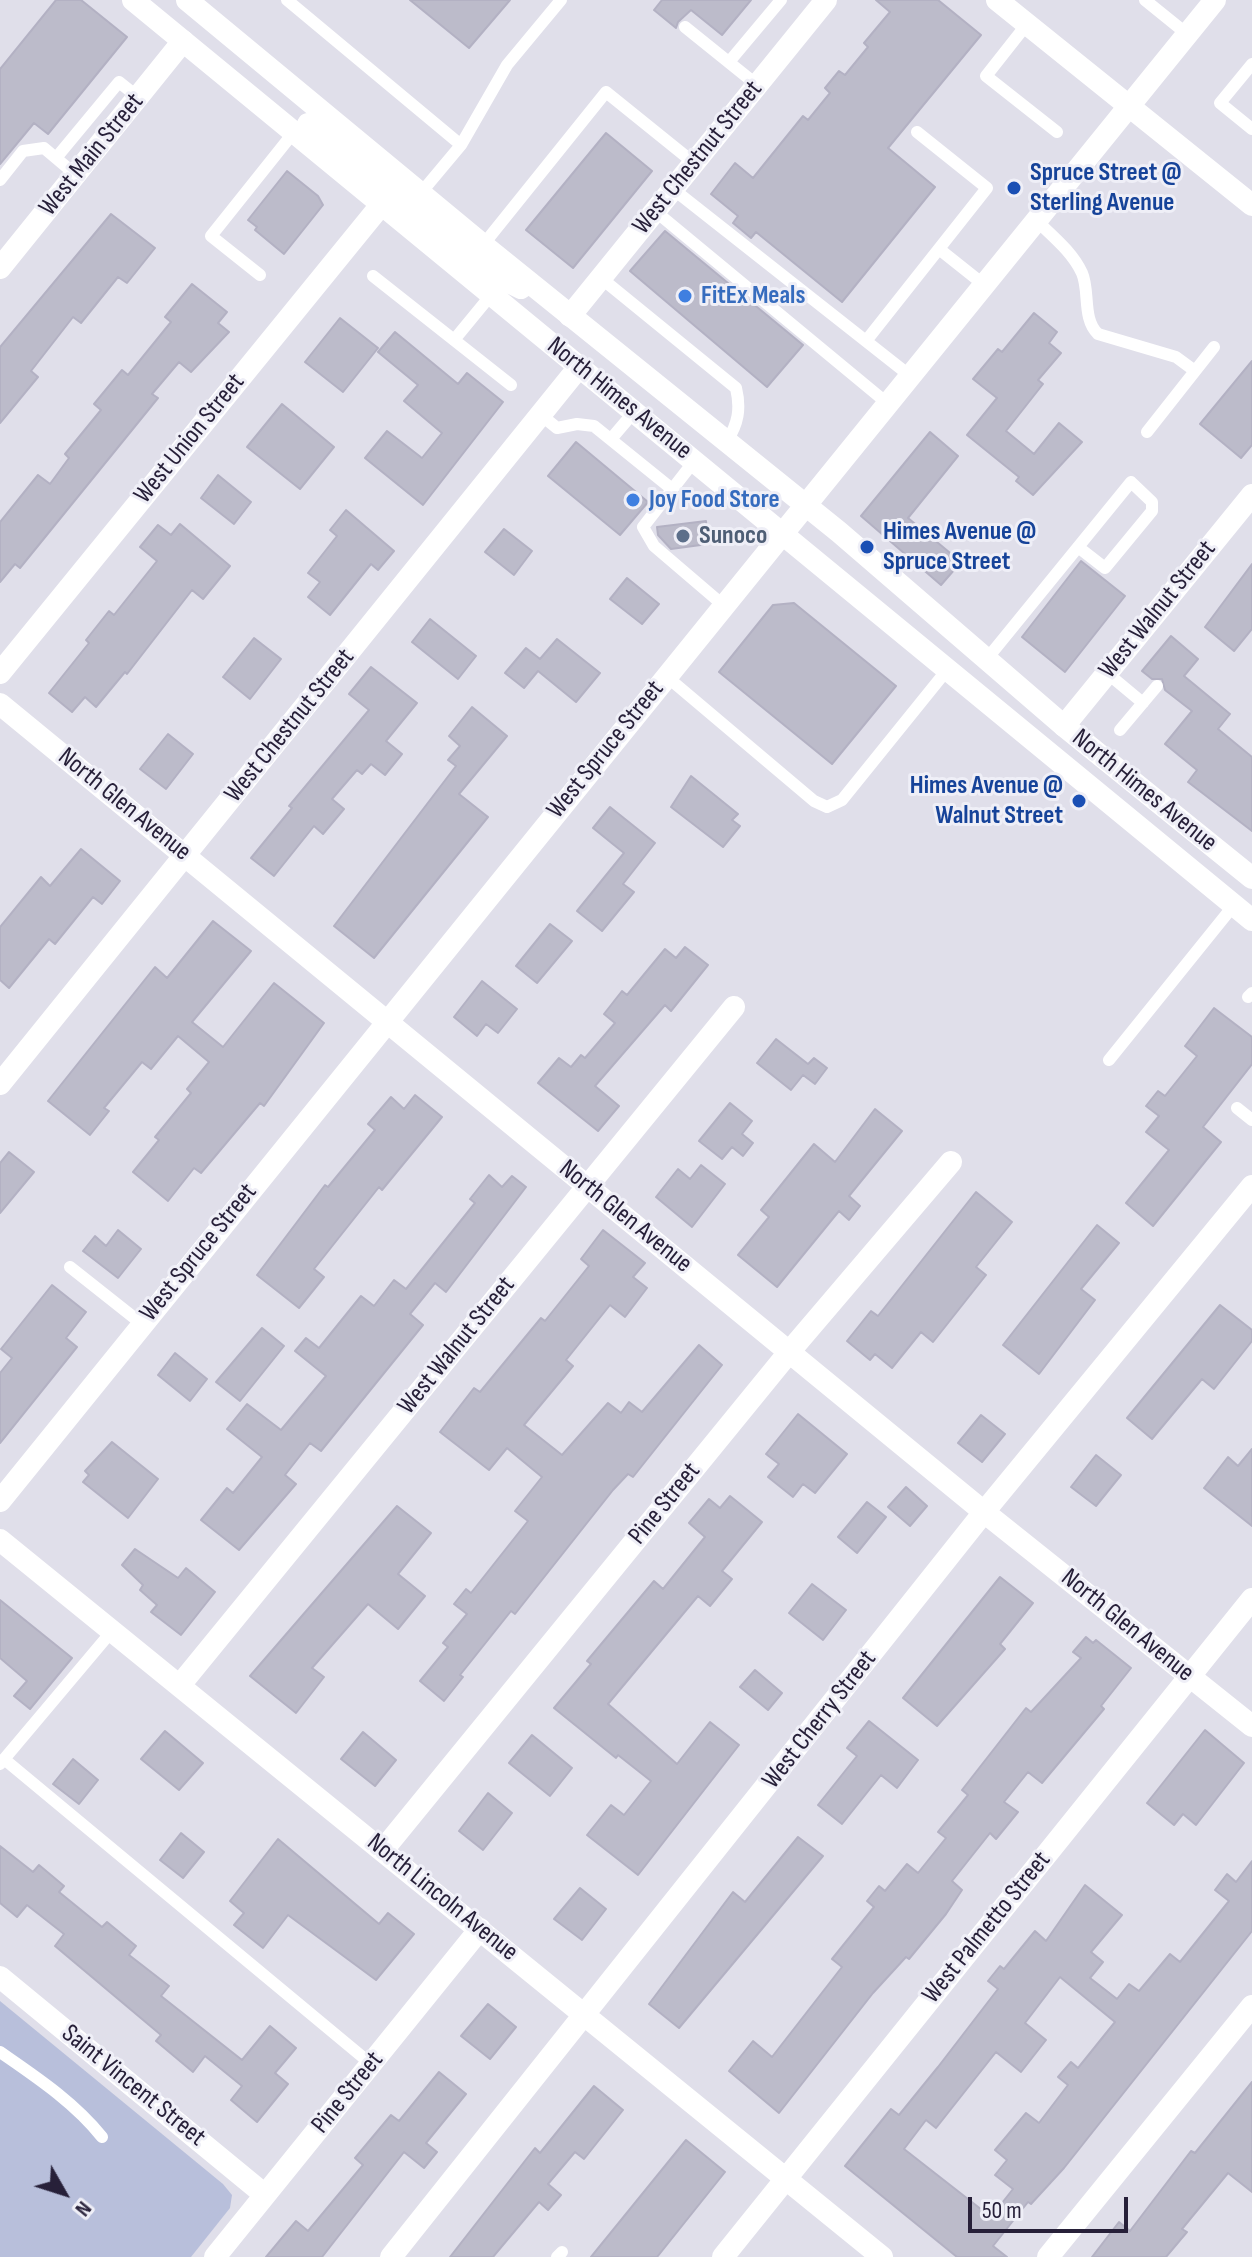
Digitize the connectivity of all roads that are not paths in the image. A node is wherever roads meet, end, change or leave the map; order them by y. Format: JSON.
{"nodes":[{"id":1,"x":133,"y":0,"type":"edge"},
{"id":2,"x":187,"y":0,"type":"edge"},
{"id":3,"x":287,"y":0,"type":"edge"},
{"id":4,"x":561,"y":0,"type":"edge"},
{"id":5,"x":781,"y":0,"type":"edge"},
{"id":6,"x":826,"y":0,"type":"edge"},
{"id":7,"x":997,"y":0,"type":"edge"},
{"id":8,"x":1145,"y":0,"type":"edge"},
{"id":9,"x":1215,"y":0,"type":"edge"},
{"id":10,"x":1027,"y":24,"type":"junction"},
{"id":11,"x":685,"y":27,"type":"dead end"},
{"id":12,"x":1187,"y":34,"type":"junction"},
{"id":13,"x":183,"y":41,"type":"junction"},
{"id":14,"x":729,"y":62,"type":"junction"},
{"id":15,"x":1252,"y":64,"type":"edge"},
{"id":16,"x":234,"y":83,"type":"junction"},
{"id":17,"x":757,"y":85,"type":"junction"},
{"id":18,"x":139,"y":98,"type":"junction"},
{"id":19,"x":1128,"y":105,"type":"junction"},
{"id":20,"x":1252,"y":129,"type":"edge"},
{"id":21,"x":294,"y":132,"type":"junction"},
{"id":22,"x":917,"y":132,"type":"dead end"},
{"id":23,"x":1057,"y":132,"type":"dead end"},
{"id":24,"x":461,"y":145,"type":"junction"},
{"id":25,"x":56,"y":158,"type":"junction"},
{"id":26,"x":694,"y":163,"type":"junction"},
{"id":27,"x":76,"y":175,"type":"junction"},
{"id":28,"x":0,"y":180,"type":"edge"},
{"id":29,"x":673,"y":189,"type":"junction"},
{"id":30,"x":420,"y":194,"type":"junction"},
{"id":31,"x":381,"y":205,"type":"junction"},
{"id":32,"x":1252,"y":205,"type":"edge"},
{"id":33,"x":655,"y":211,"type":"junction"},
{"id":34,"x":1035,"y":219,"type":"junction"},
{"id":35,"x":483,"y":245,"type":"junction"},
{"id":36,"x":939,"y":249,"type":"junction"},
{"id":37,"x":1,"y":266,"type":"edge"},
{"id":38,"x":260,"y":275,"type":"dead end"},
{"id":39,"x":373,"y":276,"type":"dead end"},
{"id":40,"x":601,"y":278,"type":"junction"},
{"id":41,"x":983,"y":284,"type":"junction"},
{"id":42,"x":491,"y":295,"type":"junction"},
{"id":43,"x":545,"y":295,"type":"junction"},
{"id":44,"x":570,"y":316,"type":"junction"},
{"id":45,"x":454,"y":340,"type":"junction"},
{"id":46,"x":866,"y":341,"type":"junction"},
{"id":47,"x":1214,"y":347,"type":"dead end"},
{"id":48,"x":579,"y":367,"type":"junction"},
{"id":49,"x":1195,"y":371,"type":"junction"},
{"id":50,"x":909,"y":375,"type":"junction"},
{"id":51,"x":511,"y":385,"type":"dead end"},
{"id":52,"x":887,"y":403,"type":"junction"},
{"id":53,"x":634,"y":412,"type":"junction"},
{"id":54,"x":541,"y":415,"type":"junction"},
{"id":55,"x":1147,"y":432,"type":"dead end"},
{"id":56,"x":611,"y":439,"type":"junction"},
{"id":57,"x":727,"y":441,"type":"junction"},
{"id":58,"x":695,"y":460,"type":"junction"},
{"id":59,"x":672,"y":489,"type":"junction"},
{"id":60,"x":1252,"y":495,"type":"edge"},
{"id":61,"x":806,"y":505,"type":"junction"},
{"id":62,"x":784,"y":532,"type":"junction"},
{"id":63,"x":1078,"y":547,"type":"junction"},
{"id":64,"x":723,"y":605,"type":"junction"},
{"id":65,"x":986,"y":660,"type":"junction"},
{"id":66,"x":947,"y":670,"type":"junction"},
{"id":67,"x":0,"y":673,"type":"edge"},
{"id":68,"x":1107,"y":673,"type":"junction"},
{"id":69,"x":666,"y":676,"type":"junction"},
{"id":70,"x":1157,"y":686,"type":"dead end"},
{"id":71,"x":1143,"y":703,"type":"junction"},
{"id":72,"x":0,"y":704,"type":"edge"},
{"id":73,"x":1064,"y":726,"type":"junction"},
{"id":74,"x":1120,"y":730,"type":"dead end"},
{"id":75,"x":186,"y":856,"type":"junction"},
{"id":76,"x":1252,"y":878,"type":"edge"},
{"id":77,"x":1234,"y":905,"type":"junction"},
{"id":78,"x":1252,"y":920,"type":"edge"},
{"id":79,"x":734,"y":1007,"type":"dead end"},
{"id":80,"x":385,"y":1022,"type":"junction"},
{"id":81,"x":1109,"y":1060,"type":"dead end"},
{"id":82,"x":0,"y":1084,"type":"edge"},
{"id":83,"x":1237,"y":1108,"type":"dead end"},
{"id":84,"x":1252,"y":1120,"type":"edge"},
{"id":85,"x":951,"y":1162,"type":"dead end"},
{"id":86,"x":587,"y":1186,"type":"junction"},
{"id":87,"x":1252,"y":1186,"type":"edge"},
{"id":88,"x":70,"y":1267,"type":"dead end"},
{"id":89,"x":142,"y":1324,"type":"junction"},
{"id":90,"x":790,"y":1351,"type":"junction"},
{"id":91,"x":0,"y":1501,"type":"edge"},
{"id":92,"x":984,"y":1512,"type":"junction"},
{"id":93,"x":0,"y":1540,"type":"edge"},
{"id":94,"x":1252,"y":1599,"type":"edge"},
{"id":95,"x":112,"y":1631,"type":"junction"},
{"id":96,"x":1189,"y":1676,"type":"junction"},
{"id":97,"x":180,"y":1685,"type":"junction"},
{"id":98,"x":1252,"y":1726,"type":"edge"},
{"id":99,"x":2,"y":1762,"type":"edge"},
{"id":100,"x":383,"y":1850,"type":"junction"},
{"id":101,"x":480,"y":1929,"type":"junction"},
{"id":102,"x":0,"y":1977,"type":"edge"},
{"id":103,"x":1252,"y":2006,"type":"edge"},
{"id":104,"x":585,"y":2015,"type":"junction"},
{"id":105,"x":0,"y":2052,"type":"edge"},
{"id":106,"x":371,"y":2064,"type":"junction"},
{"id":107,"x":102,"y":2137,"type":"dead end"},
{"id":108,"x":786,"y":2178,"type":"junction"},
{"id":109,"x":265,"y":2195,"type":"junction"},
{"id":110,"x":215,"y":2257,"type":"edge"},
{"id":111,"x":391,"y":2257,"type":"edge"},
{"id":112,"x":723,"y":2257,"type":"edge"},
{"id":113,"x":882,"y":2257,"type":"edge"},
{"id":114,"x":1048,"y":2257,"type":"edge"}],
"edges":[{"from":1,"to":13,"type":"street","name":"North Himes Avenue"},
{"from":2,"to":30,"type":"street","name":"North Himes Avenue"},
{"from":3,"to":24,"type":"lane"},
{"from":4,"to":24,"type":"lane"},
{"from":5,"to":14,"type":"lane"},
{"from":6,"to":17,"type":"street","name":"West Chestnut Street"},
{"from":7,"to":10,"type":"street"},
{"from":8,"to":12,"type":"lane"},
{"from":9,"to":12,"type":"street","name":"West Spruce Street"},
{"from":10,"to":19,"type":"street"},
{"from":10,"to":23,"type":"lane"},
{"from":11,"to":14,"type":"lane"},
{"from":12,"to":19,"type":"street","name":"West Spruce Street"},
{"from":13,"to":16,"type":"street","name":"North Himes Avenue"},
{"from":13,"to":18,"type":"street","name":"West Main Street"},
{"from":14,"to":17,"type":"lane"},
{"from":15,"to":20,"type":"lane"},
{"from":16,"to":21,"type":"street","name":"North Himes Avenue"},
{"from":16,"to":30,"type":"street"},
{"from":17,"to":26,"type":"street","name":"West Chestnut Street"},
{"from":18,"to":25,"type":"lane"},
{"from":18,"to":27,"type":"street","name":"West Main Street"},
{"from":19,"to":32,"type":"street"},
{"from":19,"to":34,"type":"street","name":"West Spruce Street"},
{"from":21,"to":31,"type":"street","name":"North Himes Avenue"},
{"from":21,"to":38,"type":"lane"},
{"from":22,"to":36,"type":"lane"},
{"from":24,"to":30,"type":"lane"},
{"from":25,"to":27,"type":"lane"},
{"from":25,"to":28,"type":"lane"},
{"from":26,"to":29,"type":"street","name":"West Chestnut Street"},
{"from":26,"to":35,"type":"lane"},
{"from":27,"to":37,"type":"street","name":"West Main Street"},
{"from":29,"to":33,"type":"street","name":"West Chestnut Street"},
{"from":29,"to":46,"type":"lane"},
{"from":30,"to":35,"type":"street","name":"North Himes Avenue"},
{"from":31,"to":42,"type":"street","name":"North Himes Avenue"},
{"from":31,"to":43,"type":"street"},
{"from":31,"to":67,"type":"street","name":"West Union Street"},
{"from":33,"to":40,"type":"street","name":"West Chestnut Street"},
{"from":33,"to":52,"type":"lane"},
{"from":34,"to":41,"type":"street","name":"West Spruce Street"},
{"from":34,"to":49,"type":"lane"},
{"from":35,"to":43,"type":"street","name":"North Himes Avenue"},
{"from":36,"to":41,"type":"lane"},
{"from":36,"to":46,"type":"lane"},
{"from":39,"to":45,"type":"lane"},
{"from":40,"to":44,"type":"street","name":"West Chestnut Street"},
{"from":40,"to":57,"type":"lane"},
{"from":41,"to":50,"type":"street","name":"West Spruce Street"},
{"from":42,"to":45,"type":"lane"},
{"from":42,"to":48,"type":"street","name":"North Himes Avenue"},
{"from":43,"to":44,"type":"street","name":"North Himes Avenue"},
{"from":44,"to":57,"type":"street","name":"North Himes Avenue"},
{"from":45,"to":51,"type":"lane"},
{"from":46,"to":50,"type":"lane"},
{"from":47,"to":49,"type":"lane"},
{"from":48,"to":53,"type":"street","name":"North Himes Avenue"},
{"from":48,"to":54,"type":"street","name":"West Chestnut Street"},
{"from":49,"to":55,"type":"lane"},
{"from":50,"to":52,"type":"street","name":"West Spruce Street"},
{"from":52,"to":61,"type":"street","name":"West Spruce Street"},
{"from":53,"to":56,"type":"lane"},
{"from":53,"to":58,"type":"street","name":"North Himes Avenue"},
{"from":54,"to":56,"type":"lane"},
{"from":54,"to":75,"type":"street","name":"West Chestnut Street"},
{"from":56,"to":59,"type":"lane"},
{"from":57,"to":61,"type":"street","name":"North Himes Avenue"},
{"from":58,"to":59,"type":"lane"},
{"from":58,"to":62,"type":"street","name":"North Himes Avenue"},
{"from":59,"to":64,"type":"lane"},
{"from":60,"to":68,"type":"street","name":"West Walnut Street"},
{"from":61,"to":62,"type":"street","name":"West Spruce Street"},
{"from":61,"to":65,"type":"street","name":"North Himes Avenue"},
{"from":62,"to":64,"type":"street","name":"West Spruce Street"},
{"from":62,"to":66,"type":"street","name":"North Himes Avenue"},
{"from":63,"to":63,"type":"lane"},
{"from":63,"to":65,"type":"lane"},
{"from":64,"to":69,"type":"street","name":"West Spruce Street"},
{"from":65,"to":73,"type":"street","name":"North Himes Avenue"},
{"from":66,"to":69,"type":"lane"},
{"from":66,"to":77,"type":"street","name":"North Himes Avenue"},
{"from":68,"to":71,"type":"lane"},
{"from":68,"to":73,"type":"street","name":"West Walnut Street"},
{"from":69,"to":80,"type":"street","name":"West Spruce Street"},
{"from":70,"to":71,"type":"lane"},
{"from":71,"to":74,"type":"lane"},
{"from":72,"to":75,"type":"street","name":"North Glen Avenue"},
{"from":73,"to":76,"type":"street","name":"North Himes Avenue"},
{"from":75,"to":80,"type":"street","name":"North Glen Avenue"},
{"from":75,"to":82,"type":"street","name":"West Chestnut Street"},
{"from":77,"to":78,"type":"street","name":"North Himes Avenue"},
{"from":77,"to":81,"type":"lane"},
{"from":79,"to":86,"type":"street","name":"West Walnut Street"},
{"from":80,"to":86,"type":"street","name":"North Glen Avenue"},
{"from":80,"to":89,"type":"street","name":"West Spruce Street"},
{"from":83,"to":84,"type":"lane"},
{"from":85,"to":90,"type":"street","name":"Pine Street"},
{"from":86,"to":90,"type":"street","name":"North Glen Avenue"},
{"from":86,"to":97,"type":"street","name":"West Walnut Street"},
{"from":87,"to":92,"type":"street","name":"West Cherry Street"},
{"from":88,"to":89,"type":"lane"},
{"from":89,"to":91,"type":"street","name":"West Spruce Street"},
{"from":90,"to":92,"type":"street","name":"North Glen Avenue"},
{"from":90,"to":100,"type":"street","name":"Pine Street"},
{"from":92,"to":96,"type":"street","name":"North Glen Avenue"},
{"from":92,"to":104,"type":"street","name":"West Cherry Street"},
{"from":93,"to":95,"type":"street","name":"North Lincoln Avenue"},
{"from":94,"to":96,"type":"street","name":"West Palmetto Street"},
{"from":95,"to":97,"type":"street","name":"North Lincoln Avenue"},
{"from":95,"to":99,"type":"lane"},
{"from":96,"to":98,"type":"street","name":"North Glen Avenue"},
{"from":96,"to":108,"type":"street","name":"West Palmetto Street"},
{"from":97,"to":100,"type":"street","name":"North Lincoln Avenue"},
{"from":99,"to":106,"type":"lane"},
{"from":100,"to":101,"type":"street","name":"North Lincoln Avenue"},
{"from":101,"to":104,"type":"street","name":"North Lincoln Avenue"},
{"from":101,"to":106,"type":"street","name":"Pine Street"},
{"from":102,"to":109,"type":"street","name":"Saint Vincent Street"},
{"from":103,"to":114,"type":"street"},
{"from":104,"to":108,"type":"street","name":"North Lincoln Avenue"},
{"from":104,"to":111,"type":"street","name":"West Cherry Street"},
{"from":105,"to":107,"type":"lane"},
{"from":106,"to":109,"type":"street","name":"Pine Street"},
{"from":108,"to":112,"type":"street","name":"West Palmetto Street"},
{"from":108,"to":113,"type":"street","name":"North Lincoln Avenue"},
{"from":109,"to":110,"type":"street","name":"Pine Street"}]}
